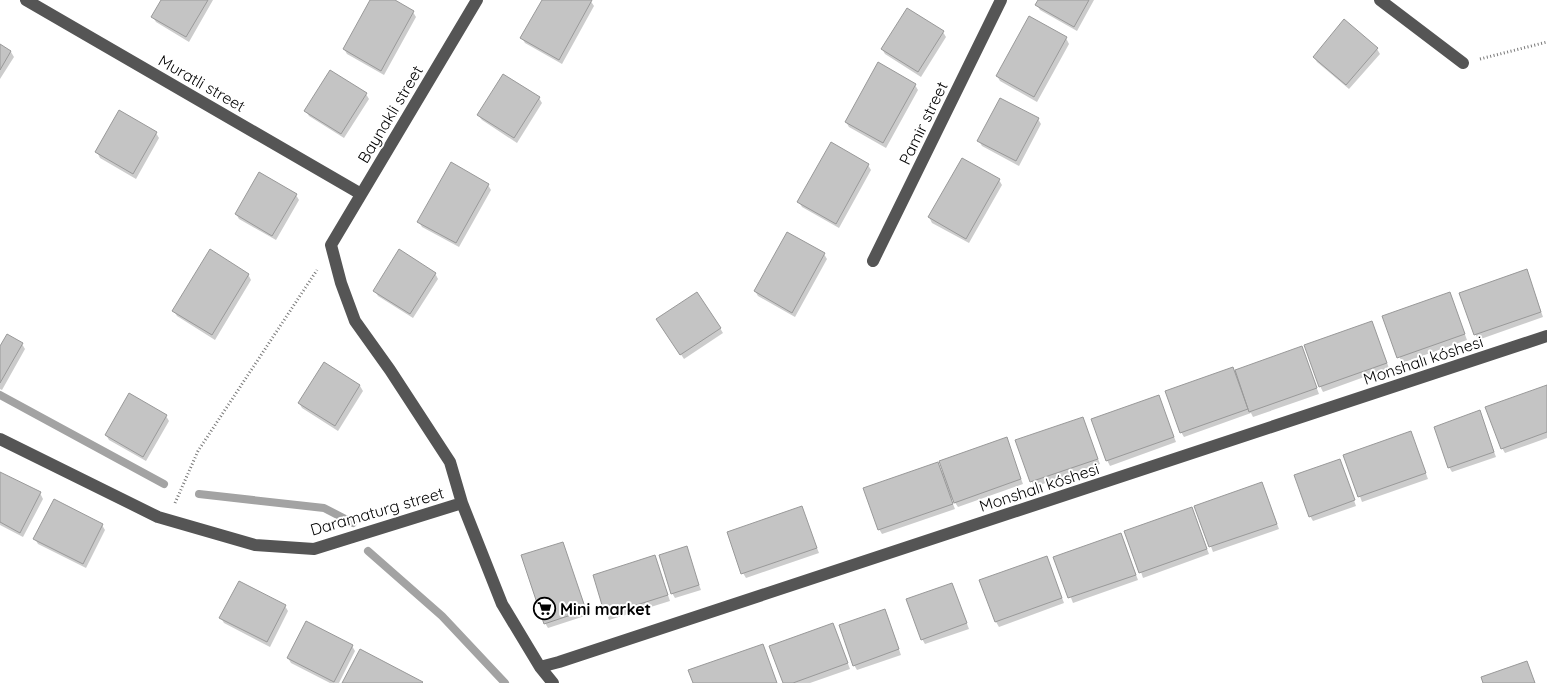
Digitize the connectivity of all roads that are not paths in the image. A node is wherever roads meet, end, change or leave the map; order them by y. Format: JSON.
{"nodes":[{"id":1,"x":26,"y":0,"type":"edge"},
{"id":2,"x":477,"y":0,"type":"edge"},
{"id":3,"x":1001,"y":0,"type":"edge"},
{"id":4,"x":1380,"y":0,"type":"edge"},
{"id":5,"x":1463,"y":63,"type":"road end"},
{"id":6,"x":361,"y":194,"type":"junction"},
{"id":7,"x":873,"y":261,"type":"dead end"},
{"id":8,"x":1547,"y":336,"type":"edge"},
{"id":9,"x":0,"y":439,"type":"edge"},
{"id":10,"x":462,"y":503,"type":"junction"},
{"id":11,"x":540,"y":667,"type":"junction"},
{"id":12,"x":553,"y":683,"type":"edge"}],
"edges":[{"from":1,"to":6,"type":"street","name":"Muratli street"},
{"from":2,"to":6,"type":"street","name":"Baynakli street"},
{"from":3,"to":7,"type":"street","name":"Pamir street"},
{"from":4,"to":5,"type":"street"},
{"from":6,"to":10,"type":"street","name":"Baynakli street"},
{"from":8,"to":11,"type":"street","name":"Monshalı kóshesi"},
{"from":9,"to":10,"type":"street","name":"Daramaturg street"},
{"from":10,"to":11,"type":"street","name":"Daramaturg street"},
{"from":11,"to":12,"type":"street","name":"Daramaturg street"}]}
